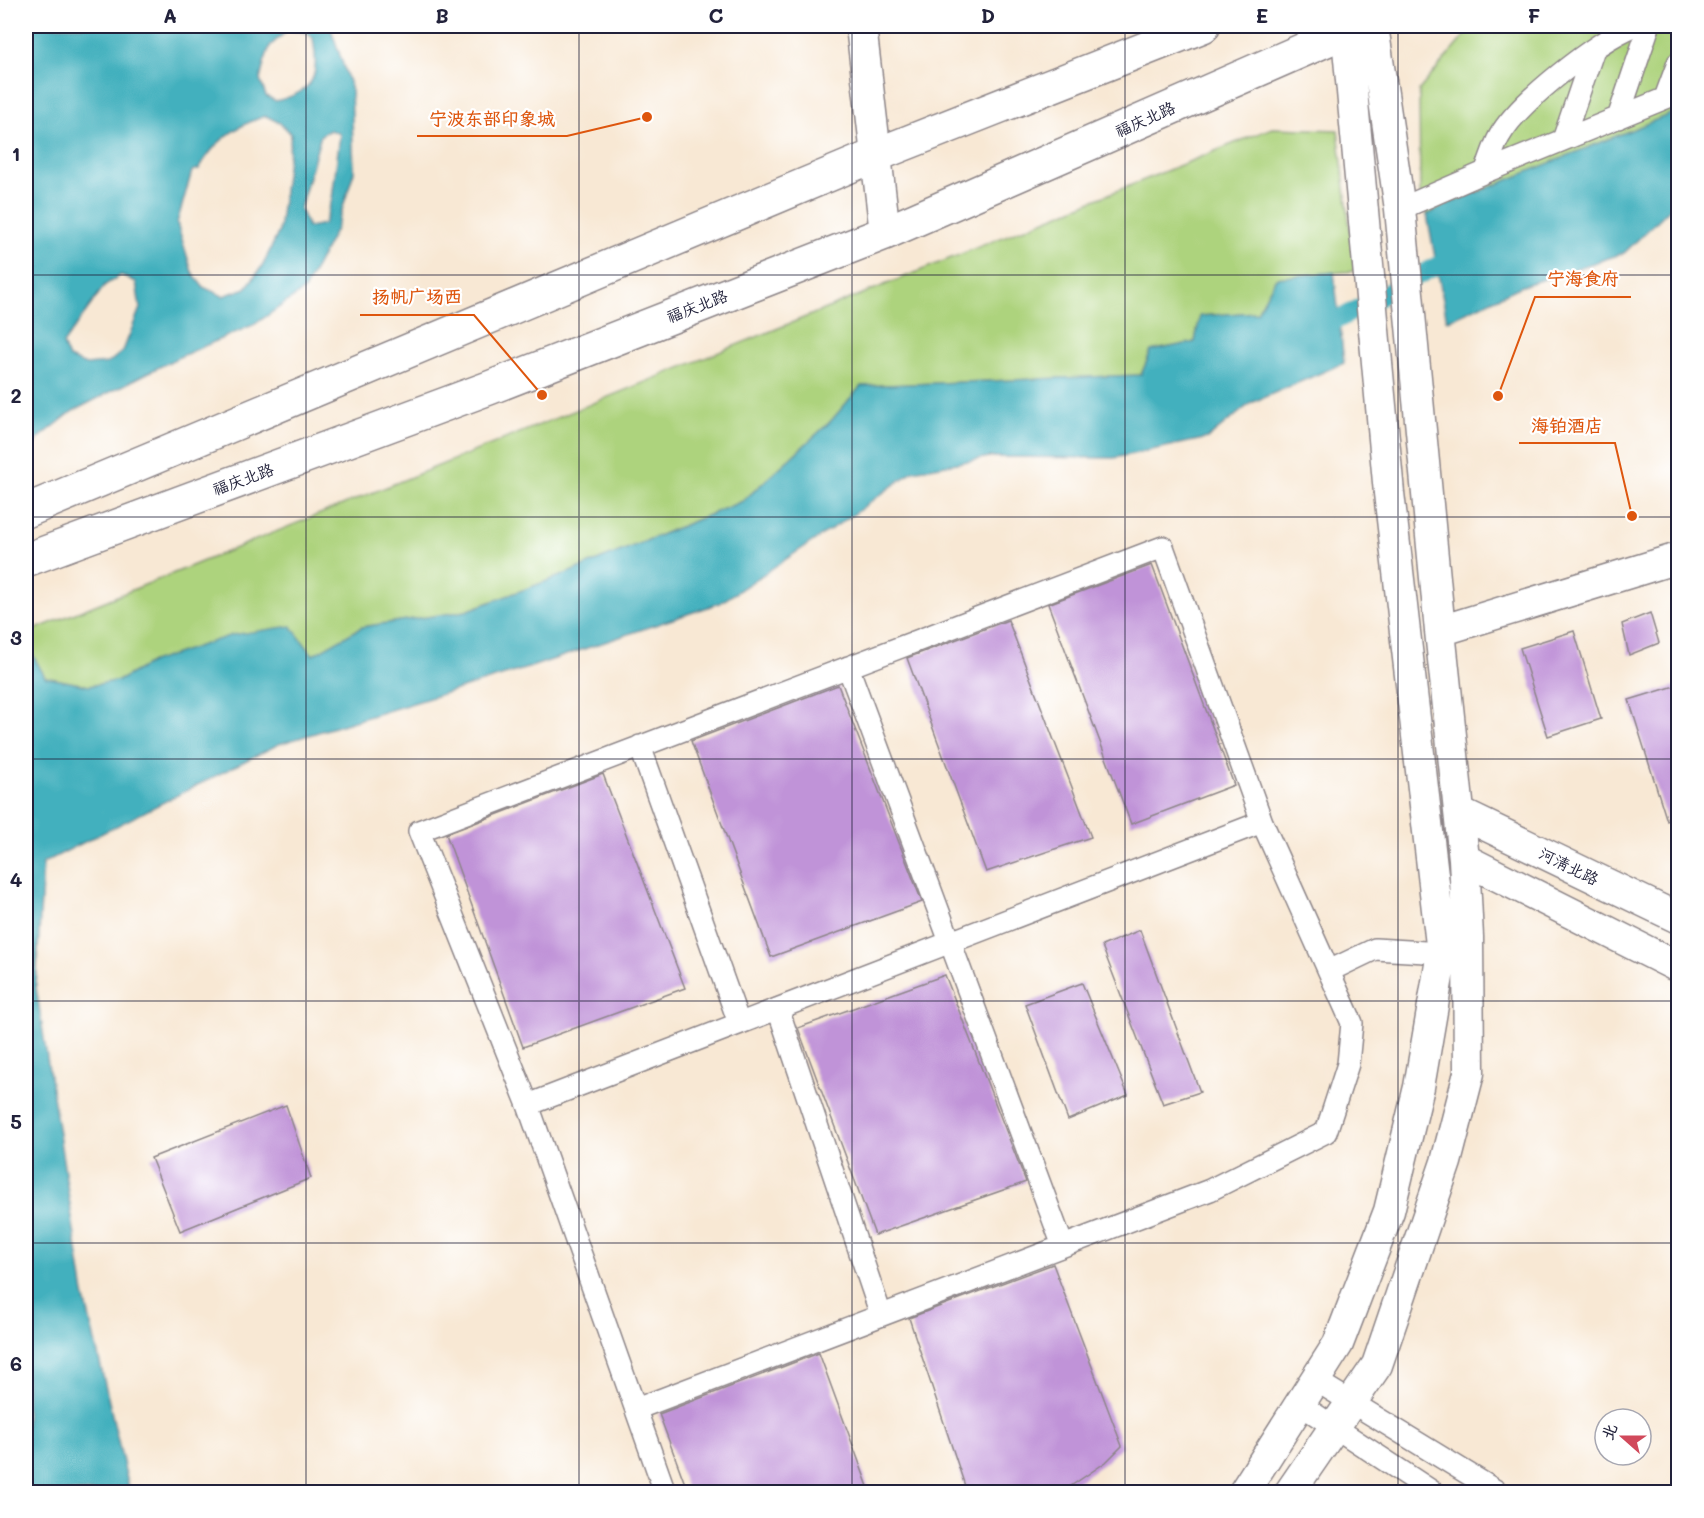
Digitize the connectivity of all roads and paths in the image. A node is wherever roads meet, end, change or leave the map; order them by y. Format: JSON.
{"nodes":[{"id":1,"x":861,"y":26,"type":"edge"},
{"id":2,"x":1203,"y":26,"type":"edge"},
{"id":3,"x":1634,"y":26,"type":"edge"},
{"id":4,"x":1649,"y":26,"type":"edge"},
{"id":5,"x":1356,"y":27,"type":"edge"},
{"id":6,"x":1593,"y":49,"type":"junction"},
{"id":7,"x":1678,"y":63,"type":"edge"},
{"id":8,"x":1672,"y":95,"type":"edge"},
{"id":9,"x":1617,"y":118,"type":"junction"},
{"id":10,"x":1563,"y":140,"type":"junction"},
{"id":11,"x":876,"y":155,"type":"junction"},
{"id":12,"x":1485,"y":172,"type":"junction"},
{"id":13,"x":1400,"y":209,"type":"junction"},
{"id":14,"x":885,"y":233,"type":"junction"},
{"id":15,"x":26,"y":511,"type":"edge"},
{"id":16,"x":33,"y":557,"type":"edge"},
{"id":17,"x":1678,"y":558,"type":"edge"},
{"id":18,"x":1440,"y":631,"type":"junction"},
{"id":19,"x":848,"y":667,"type":"junction"},
{"id":20,"x":640,"y":746,"type":"junction"},
{"id":21,"x":1460,"y":813,"type":"junction"},
{"id":22,"x":1262,"y":822,"type":"junction"},
{"id":23,"x":1464,"y":859,"type":"junction"},
{"id":24,"x":1678,"y":918,"type":"edge"},
{"id":25,"x":950,"y":942,"type":"junction"},
{"id":26,"x":1442,"y":953,"type":"junction"},
{"id":27,"x":1678,"y":967,"type":"edge"},
{"id":28,"x":1329,"y":971,"type":"junction"},
{"id":29,"x":778,"y":1009,"type":"junction"},
{"id":30,"x":739,"y":1023,"type":"junction"},
{"id":31,"x":528,"y":1105,"type":"junction"},
{"id":32,"x":1063,"y":1246,"type":"junction"},
{"id":33,"x":881,"y":1315,"type":"junction"},
{"id":34,"x":1315,"y":1380,"type":"junction"},
{"id":35,"x":1352,"y":1402,"type":"junction"},
{"id":36,"x":1300,"y":1406,"type":"junction"},
{"id":37,"x":636,"y":1408,"type":"junction"},
{"id":38,"x":1334,"y":1428,"type":"junction"},
{"id":39,"x":665,"y":1492,"type":"edge"},
{"id":40,"x":1244,"y":1492,"type":"edge"},
{"id":41,"x":1290,"y":1492,"type":"edge"},
{"id":42,"x":1433,"y":1492,"type":"edge"},
{"id":43,"x":1498,"y":1492,"type":"edge"}],
"edges":[{"from":1,"to":11,"type":"main road"},
{"from":2,"to":11,"type":"main road"},
{"from":3,"to":6,"type":"street"},
{"from":4,"to":9,"type":"street"},
{"from":5,"to":13,"type":"main road"},
{"from":5,"to":14,"type":"main road","name":"福庆北路"},
{"from":5,"to":26,"type":"main road"},
{"from":6,"to":10,"type":"street"},
{"from":6,"to":12,"type":"street"},
{"from":7,"to":8,"type":"street"},
{"from":8,"to":9,"type":"street"},
{"from":9,"to":10,"type":"street"},
{"from":10,"to":12,"type":"street"},
{"from":11,"to":14,"type":"main road"},
{"from":11,"to":15,"type":"main road"},
{"from":12,"to":13,"type":"street"},
{"from":13,"to":18,"type":"main road"},
{"from":14,"to":16,"type":"main road","name":"福庆北路"},
{"from":17,"to":18,"type":"main road"},
{"from":18,"to":21,"type":"main road"},
{"from":19,"to":20,"type":"street"},
{"from":19,"to":22,"type":"street"},
{"from":19,"to":25,"type":"street"},
{"from":20,"to":30,"type":"street"},
{"from":20,"to":31,"type":"street"},
{"from":21,"to":23,"type":"main road"},
{"from":21,"to":24,"type":"main road","name":"河清北路"},
{"from":22,"to":25,"type":"street"},
{"from":22,"to":28,"type":"street"},
{"from":23,"to":27,"type":"main road"},
{"from":23,"to":35,"type":"main road"},
{"from":25,"to":29,"type":"street"},
{"from":25,"to":32,"type":"street"},
{"from":26,"to":28,"type":"street"},
{"from":26,"to":34,"type":"main road"},
{"from":28,"to":32,"type":"street"},
{"from":29,"to":30,"type":"street"},
{"from":29,"to":33,"type":"street"},
{"from":30,"to":31,"type":"street"},
{"from":31,"to":37,"type":"street"},
{"from":32,"to":33,"type":"street"},
{"from":33,"to":37,"type":"street"},
{"from":34,"to":35,"type":"street"},
{"from":34,"to":36,"type":"main road"},
{"from":35,"to":38,"type":"main road"},
{"from":35,"to":43,"type":"street"},
{"from":36,"to":38,"type":"street"},
{"from":36,"to":40,"type":"main road"},
{"from":37,"to":39,"type":"street"},
{"from":38,"to":41,"type":"main road"},
{"from":38,"to":42,"type":"street"}]}
